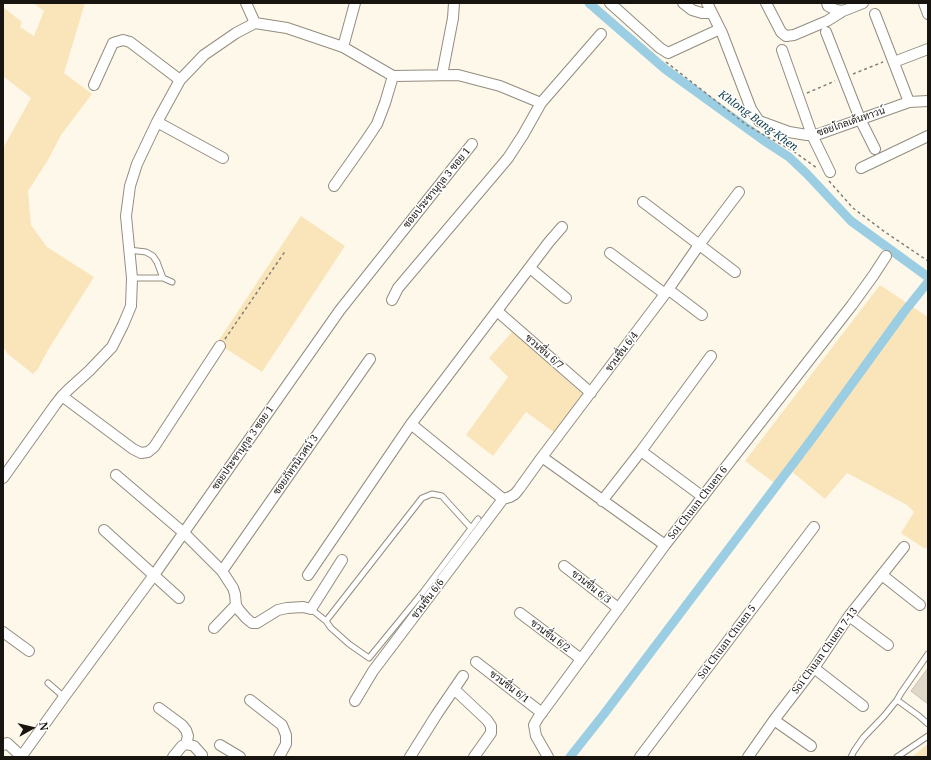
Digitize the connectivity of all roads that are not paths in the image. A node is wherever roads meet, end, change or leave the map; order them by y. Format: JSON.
{"nodes":[{"id":1,"x":246,"y":3,"type":"edge"},
{"id":2,"x":355,"y":3,"type":"edge"},
{"id":3,"x":454,"y":3,"type":"edge"},
{"id":4,"x":610,"y":3,"type":"edge"},
{"id":5,"x":683,"y":3,"type":"edge"},
{"id":6,"x":707,"y":3,"type":"edge"},
{"id":7,"x":766,"y":3,"type":"edge"},
{"id":8,"x":827,"y":3,"type":"edge"},
{"id":9,"x":863,"y":3,"type":"edge"},
{"id":10,"x":924,"y":3,"type":"edge"},
{"id":11,"x":843,"y":11,"type":"junction"},
{"id":12,"x":712,"y":13,"type":"junction"},
{"id":13,"x":875,"y":14,"type":"dead end"},
{"id":14,"x":928,"y":14,"type":"edge"},
{"id":15,"x":255,"y":23,"type":"junction"},
{"id":16,"x":720,"y":29,"type":"junction"},
{"id":17,"x":826,"y":32,"type":"dead end"},
{"id":18,"x":601,"y":34,"type":"dead end"},
{"id":19,"x":343,"y":47,"type":"junction"},
{"id":20,"x":928,"y":49,"type":"edge"},
{"id":21,"x":782,"y":50,"type":"dead end"},
{"id":22,"x":894,"y":62,"type":"junction"},
{"id":23,"x":442,"y":75,"type":"junction"},
{"id":24,"x":393,"y":76,"type":"junction"},
{"id":25,"x":180,"y":80,"type":"junction"},
{"id":26,"x":94,"y":86,"type":"dead end"},
{"id":27,"x":928,"y":100,"type":"edge"},
{"id":28,"x":909,"y":102,"type":"junction"},
{"id":29,"x":541,"y":103,"type":"junction"},
{"id":30,"x":860,"y":119,"type":"junction"},
{"id":31,"x":157,"y":122,"type":"junction"},
{"id":32,"x":812,"y":135,"type":"junction"},
{"id":33,"x":928,"y":136,"type":"edge"},
{"id":34,"x":472,"y":144,"type":"dead end"},
{"id":35,"x":875,"y":149,"type":"dead end"},
{"id":36,"x":223,"y":158,"type":"dead end"},
{"id":37,"x":861,"y":168,"type":"dead end"},
{"id":38,"x":826,"y":174,"type":"road end"},
{"id":39,"x":334,"y":186,"type":"dead end"},
{"id":40,"x":739,"y":192,"type":"dead end"},
{"id":41,"x":643,"y":202,"type":"dead end"},
{"id":42,"x":562,"y":227,"type":"dead end"},
{"id":43,"x":699,"y":245,"type":"junction"},
{"id":44,"x":129,"y":250,"type":"junction"},
{"id":45,"x":610,"y":253,"type":"dead end"},
{"id":46,"x":886,"y":256,"type":"dead end"},
{"id":47,"x":530,"y":268,"type":"junction"},
{"id":48,"x":735,"y":272,"type":"dead end"},
{"id":49,"x":132,"y":278,"type":"junction"},
{"id":50,"x":163,"y":278,"type":"junction"},
{"id":51,"x":172,"y":282,"type":"dead end"},
{"id":52,"x":667,"y":292,"type":"junction"},
{"id":53,"x":566,"y":298,"type":"dead end"},
{"id":54,"x":392,"y":300,"type":"dead end"},
{"id":55,"x":497,"y":311,"type":"junction"},
{"id":56,"x":702,"y":315,"type":"dead end"},
{"id":57,"x":220,"y":346,"type":"road end"},
{"id":58,"x":711,"y":356,"type":"dead end"},
{"id":59,"x":370,"y":359,"type":"dead end"},
{"id":60,"x":591,"y":393,"type":"junction"},
{"id":61,"x":62,"y":396,"type":"junction"},
{"id":62,"x":411,"y":424,"type":"junction"},
{"id":63,"x":640,"y":451,"type":"junction"},
{"id":64,"x":542,"y":457,"type":"junction"},
{"id":65,"x":116,"y":475,"type":"dead end"},
{"id":66,"x":3,"y":478,"type":"edge"},
{"id":67,"x":703,"y":497,"type":"junction"},
{"id":68,"x":503,"y":499,"type":"junction"},
{"id":69,"x":602,"y":500,"type":"junction"},
{"id":70,"x":478,"y":519,"type":"dead end"},
{"id":71,"x":814,"y":527,"type":"dead end"},
{"id":72,"x":471,"y":528,"type":"junction"},
{"id":73,"x":104,"y":530,"type":"dead end"},
{"id":74,"x":184,"y":533,"type":"junction"},
{"id":75,"x":665,"y":545,"type":"junction"},
{"id":76,"x":904,"y":547,"type":"dead end"},
{"id":77,"x":342,"y":560,"type":"dead end"},
{"id":78,"x":564,"y":566,"type":"dead end"},
{"id":79,"x":222,"y":571,"type":"junction"},
{"id":80,"x":154,"y":575,"type":"junction"},
{"id":81,"x":308,"y":575,"type":"dead end"},
{"id":82,"x":882,"y":575,"type":"junction"},
{"id":83,"x":178,"y":598,"type":"dead end"},
{"id":84,"x":236,"y":605,"type":"junction"},
{"id":85,"x":920,"y":605,"type":"dead end"},
{"id":86,"x":618,"y":608,"type":"junction"},
{"id":87,"x":311,"y":609,"type":"junction"},
{"id":88,"x":520,"y":613,"type":"dead end"},
{"id":89,"x":849,"y":616,"type":"junction"},
{"id":90,"x":326,"y":621,"type":"junction"},
{"id":91,"x":214,"y":628,"type":"dead end"},
{"id":92,"x":3,"y":632,"type":"edge"},
{"id":93,"x":888,"y":645,"type":"dead end"},
{"id":94,"x":29,"y":651,"type":"dead end"},
{"id":95,"x":928,"y":654,"type":"edge"},
{"id":96,"x":581,"y":659,"type":"junction"},
{"id":97,"x":476,"y":662,"type":"dead end"},
{"id":98,"x":814,"y":668,"type":"junction"},
{"id":99,"x":463,"y":676,"type":"dead end"},
{"id":100,"x":48,"y":683,"type":"dead end"},
{"id":101,"x":454,"y":689,"type":"junction"},
{"id":102,"x":64,"y":697,"type":"junction"},
{"id":103,"x":250,"y":700,"type":"dead end"},
{"id":104,"x":897,"y":700,"type":"junction"},
{"id":105,"x":355,"y":701,"type":"dead end"},
{"id":106,"x":863,"y":706,"type":"dead end"},
{"id":107,"x":159,"y":708,"type":"dead end"},
{"id":108,"x":542,"y":712,"type":"junction"},
{"id":109,"x":774,"y":720,"type":"junction"},
{"id":110,"x":928,"y":724,"type":"edge"},
{"id":111,"x":928,"y":736,"type":"edge"},
{"id":112,"x":186,"y":744,"type":"junction"},
{"id":113,"x":3,"y":745,"type":"edge"},
{"id":114,"x":220,"y":745,"type":"dead end"},
{"id":115,"x":811,"y":746,"type":"dead end"},
{"id":116,"x":21,"y":757,"type":"edge"},
{"id":117,"x":173,"y":757,"type":"edge"},
{"id":118,"x":202,"y":757,"type":"edge"},
{"id":119,"x":240,"y":757,"type":"edge"},
{"id":120,"x":279,"y":757,"type":"edge"},
{"id":121,"x":410,"y":757,"type":"edge"},
{"id":122,"x":474,"y":757,"type":"edge"},
{"id":123,"x":548,"y":757,"type":"edge"},
{"id":124,"x":640,"y":757,"type":"edge"},
{"id":125,"x":748,"y":757,"type":"edge"},
{"id":126,"x":852,"y":757,"type":"edge"},
{"id":127,"x":897,"y":757,"type":"edge"}],
"edges":[{"from":1,"to":15,"type":"street"},
{"from":2,"to":19,"type":"street"},
{"from":3,"to":23,"type":"street"},
{"from":4,"to":16,"type":"street"},
{"from":5,"to":12,"type":"street"},
{"from":6,"to":12,"type":"street","name":"ซอยโกลเด้นทาวน์"},
{"from":7,"to":11,"type":"street"},
{"from":8,"to":11,"type":"street"},
{"from":9,"to":11,"type":"street"},
{"from":10,"to":14,"type":"street"},
{"from":12,"to":16,"type":"street","name":"ซอยโกลเด้นทาวน์"},
{"from":13,"to":22,"type":"street"},
{"from":15,"to":19,"type":"street"},
{"from":15,"to":25,"type":"street"},
{"from":16,"to":32,"type":"street","name":"ซอยโกลเด้นทาวน์"},
{"from":17,"to":30,"type":"street"},
{"from":18,"to":29,"type":"street"},
{"from":19,"to":24,"type":"street"},
{"from":20,"to":22,"type":"street"},
{"from":21,"to":32,"type":"street"},
{"from":22,"to":28,"type":"street"},
{"from":23,"to":24,"type":"street"},
{"from":23,"to":29,"type":"street"},
{"from":24,"to":39,"type":"street"},
{"from":25,"to":26,"type":"street"},
{"from":25,"to":31,"type":"street"},
{"from":27,"to":28,"type":"street","name":"ซอยโกลเด้นทาวน์"},
{"from":28,"to":30,"type":"street","name":"ซอยโกลเด้นทาวน์"},
{"from":29,"to":54,"type":"street"},
{"from":30,"to":32,"type":"street","name":"ซอยโกลเด้นทาวน์"},
{"from":30,"to":35,"type":"street"},
{"from":31,"to":36,"type":"street"},
{"from":31,"to":44,"type":"street"},
{"from":32,"to":38,"type":"street"},
{"from":33,"to":37,"type":"street"},
{"from":34,"to":74,"type":"street","name":"ซอยประชานุกูล 3 ซอย 1"},
{"from":40,"to":43,"type":"street","name":"ชวนชื่น 6/4"},
{"from":41,"to":43,"type":"street"},
{"from":42,"to":47,"type":"street"},
{"from":43,"to":48,"type":"street"},
{"from":43,"to":52,"type":"street","name":"ชวนชื่น 6/4"},
{"from":44,"to":49,"type":"street"},
{"from":44,"to":50,"type":"lane"},
{"from":45,"to":52,"type":"street"},
{"from":46,"to":67,"type":"street","name":"Soi Chuan Chuen 6"},
{"from":47,"to":53,"type":"street"},
{"from":47,"to":55,"type":"street"},
{"from":49,"to":50,"type":"lane"},
{"from":49,"to":61,"type":"street"},
{"from":50,"to":51,"type":"lane"},
{"from":52,"to":56,"type":"street"},
{"from":52,"to":60,"type":"street","name":"ชวนชื่น 6/4"},
{"from":55,"to":60,"type":"street","name":"ชวนชื่น 6/7"},
{"from":55,"to":62,"type":"street"},
{"from":57,"to":61,"type":"street"},
{"from":58,"to":63,"type":"street"},
{"from":59,"to":79,"type":"street","name":"ซอยภัทรนิเวศน์ 3"},
{"from":60,"to":64,"type":"street","name":"ชวนชื่น 6/4"},
{"from":61,"to":66,"type":"street"},
{"from":62,"to":68,"type":"street"},
{"from":62,"to":81,"type":"street"},
{"from":63,"to":67,"type":"street"},
{"from":63,"to":69,"type":"street"},
{"from":64,"to":68,"type":"street","name":"ชวนชื่น 6/4"},
{"from":64,"to":69,"type":"street"},
{"from":65,"to":74,"type":"street"},
{"from":67,"to":75,"type":"street","name":"Soi Chuan Chuen 6"},
{"from":68,"to":105,"type":"street","name":"ชวนชื่น 6/6"},
{"from":69,"to":75,"type":"street"},
{"from":70,"to":72,"type":"lane"},
{"from":71,"to":124,"type":"street","name":"Soi Chuan Chuen 5"},
{"from":72,"to":90,"type":"lane"},
{"from":72,"to":90,"type":"lane"},
{"from":73,"to":80,"type":"street"},
{"from":74,"to":79,"type":"street"},
{"from":74,"to":80,"type":"street","name":"ซอยประชานุกูล 3 ซอย 1"},
{"from":75,"to":86,"type":"street","name":"Soi Chuan Chuen 6"},
{"from":76,"to":82,"type":"street","name":"Soi Chuan Chuen 7-13"},
{"from":77,"to":87,"type":"street"},
{"from":78,"to":86,"type":"street","name":"ชวนชื่น 6/3"},
{"from":79,"to":84,"type":"street"},
{"from":80,"to":83,"type":"street"},
{"from":80,"to":102,"type":"street","name":"ซอยประชานุกูล 3 ซอย 1"},
{"from":82,"to":85,"type":"street"},
{"from":82,"to":89,"type":"street","name":"Soi Chuan Chuen 7-13"},
{"from":84,"to":87,"type":"street"},
{"from":84,"to":91,"type":"street"},
{"from":86,"to":96,"type":"street","name":"Soi Chuan Chuen 6"},
{"from":87,"to":90,"type":"lane"},
{"from":88,"to":96,"type":"street","name":"ชวนชื่น 6/2"},
{"from":89,"to":93,"type":"street"},
{"from":89,"to":98,"type":"street","name":"Soi Chuan Chuen 7-13"},
{"from":92,"to":94,"type":"street"},
{"from":95,"to":104,"type":"lane"},
{"from":96,"to":108,"type":"street","name":"Soi Chuan Chuen 6"},
{"from":97,"to":108,"type":"street","name":"ชวนชื่น 6/1"},
{"from":98,"to":106,"type":"street"},
{"from":98,"to":109,"type":"street","name":"Soi Chuan Chuen 7-13"},
{"from":99,"to":101,"type":"street"},
{"from":100,"to":102,"type":"lane"},
{"from":101,"to":121,"type":"street"},
{"from":101,"to":122,"type":"street"},
{"from":102,"to":116,"type":"street","name":"ซอยประชานุกูล 3 ซอย 1"},
{"from":103,"to":120,"type":"street"},
{"from":104,"to":110,"type":"lane"},
{"from":104,"to":126,"type":"lane"},
{"from":107,"to":112,"type":"street"},
{"from":108,"to":123,"type":"street","name":"Soi Chuan Chuen 6"},
{"from":109,"to":115,"type":"street"},
{"from":109,"to":125,"type":"street","name":"Soi Chuan Chuen 7-13"},
{"from":111,"to":127,"type":"lane"},
{"from":112,"to":117,"type":"street"},
{"from":112,"to":118,"type":"street"},
{"from":113,"to":116,"type":"street"},
{"from":114,"to":119,"type":"street"}]}
